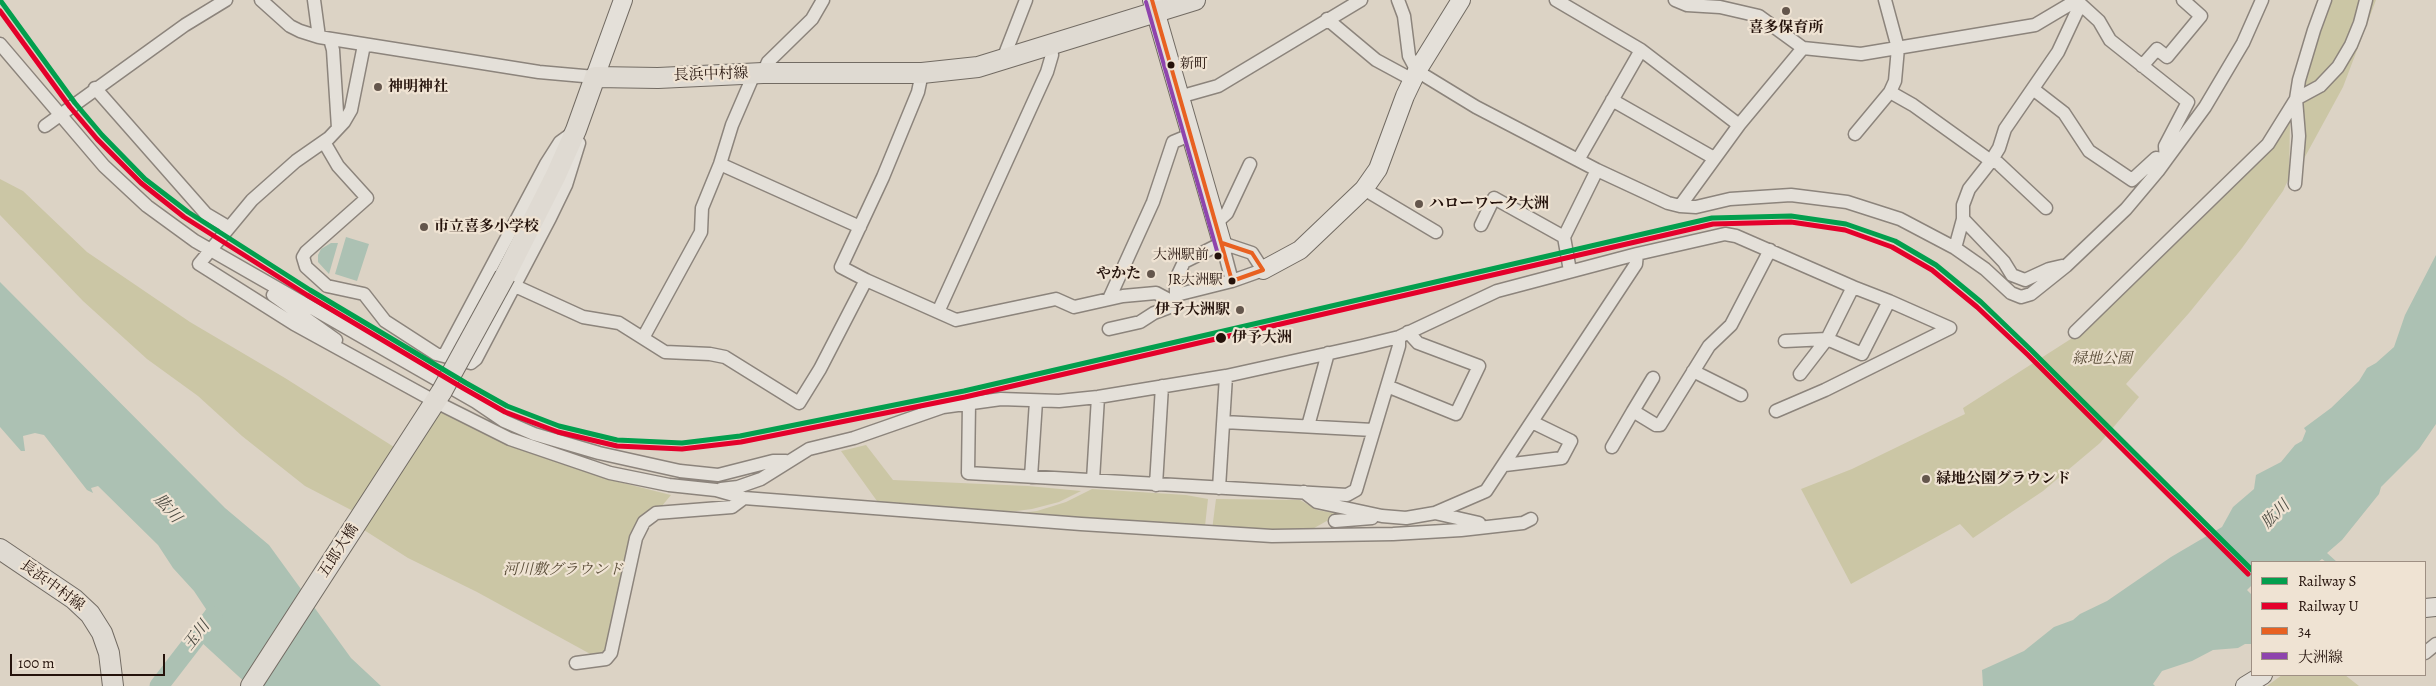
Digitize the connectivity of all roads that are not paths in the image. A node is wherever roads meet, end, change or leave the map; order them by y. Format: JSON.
{"nodes":[{"id":1,"x":226,"y":0,"type":"edge"},
{"id":2,"x":261,"y":0,"type":"edge"},
{"id":3,"x":314,"y":0,"type":"edge"},
{"id":4,"x":622,"y":0,"type":"edge"},
{"id":5,"x":823,"y":0,"type":"edge"},
{"id":6,"x":1026,"y":0,"type":"edge"},
{"id":7,"x":1194,"y":0,"type":"edge"},
{"id":8,"x":1361,"y":0,"type":"edge"},
{"id":9,"x":1398,"y":0,"type":"edge"},
{"id":10,"x":1461,"y":0,"type":"edge"},
{"id":11,"x":1556,"y":0,"type":"edge"},
{"id":12,"x":1675,"y":0,"type":"edge"},
{"id":13,"x":1885,"y":0,"type":"edge"},
{"id":14,"x":2183,"y":0,"type":"edge"},
{"id":15,"x":2325,"y":0,"type":"edge"},
{"id":16,"x":2366,"y":0,"type":"edge"},
{"id":17,"x":2077,"y":2,"type":"edge"},
{"id":18,"x":2259,"y":2,"type":"edge"},
{"id":19,"x":1721,"y":3,"type":"edge"},
{"id":20,"x":1154,"y":5,"type":"edge"},
{"id":21,"x":2059,"y":5,"type":"edge"},
{"id":22,"x":1327,"y":19,"type":"junction"},
{"id":23,"x":324,"y":38,"type":"junction"},
{"id":24,"x":0,"y":44,"type":"edge"},
{"id":25,"x":1051,"y":44,"type":"junction"},
{"id":26,"x":364,"y":45,"type":"junction"},
{"id":27,"x":1803,"y":48,"type":"junction"},
{"id":28,"x":1898,"y":48,"type":"junction"},
{"id":29,"x":1641,"y":50,"type":"junction"},
{"id":30,"x":1006,"y":58,"type":"junction"},
{"id":31,"x":2142,"y":66,"type":"junction"},
{"id":32,"x":758,"y":73,"type":"junction"},
{"id":33,"x":922,"y":73,"type":"junction"},
{"id":34,"x":1415,"y":76,"type":"junction"},
{"id":35,"x":595,"y":77,"type":"junction"},
{"id":36,"x":95,"y":88,"type":"junction"},
{"id":37,"x":2033,"y":89,"type":"junction"},
{"id":38,"x":1890,"y":92,"type":"junction"},
{"id":39,"x":1179,"y":98,"type":"junction"},
{"id":40,"x":2296,"y":99,"type":"junction"},
{"id":41,"x":1612,"y":100,"type":"junction"},
{"id":42,"x":59,"y":115,"type":"junction"},
{"id":43,"x":1739,"y":125,"type":"junction"},
{"id":44,"x":45,"y":126,"type":"dead end"},
{"id":45,"x":338,"y":128,"type":"junction"},
{"id":46,"x":1855,"y":134,"type":"dead end"},
{"id":47,"x":1190,"y":135,"type":"junction"},
{"id":48,"x":324,"y":142,"type":"junction"},
{"id":49,"x":1714,"y":158,"type":"junction"},
{"id":50,"x":1578,"y":160,"type":"junction"},
{"id":51,"x":2166,"y":160,"type":"junction"},
{"id":52,"x":1991,"y":161,"type":"junction"},
{"id":53,"x":720,"y":164,"type":"junction"},
{"id":54,"x":1250,"y":164,"type":"dead end"},
{"id":55,"x":1597,"y":170,"type":"junction"},
{"id":56,"x":555,"y":177,"type":"junction"},
{"id":57,"x":2295,"y":184,"type":"dead end"},
{"id":58,"x":1364,"y":189,"type":"junction"},
{"id":59,"x":1680,"y":206,"type":"junction"},
{"id":60,"x":2046,"y":208,"type":"dead end"},
{"id":61,"x":1963,"y":219,"type":"junction"},
{"id":62,"x":1216,"y":223,"type":"junction"},
{"id":63,"x":1481,"y":225,"type":"dead end"},
{"id":64,"x":228,"y":227,"type":"junction"},
{"id":65,"x":860,"y":227,"type":"junction"},
{"id":66,"x":1436,"y":232,"type":"dead end"},
{"id":67,"x":1564,"y":237,"type":"junction"},
{"id":68,"x":1222,"y":243,"type":"junction"},
{"id":69,"x":1956,"y":248,"type":"junction"},
{"id":70,"x":210,"y":250,"type":"junction"},
{"id":71,"x":1770,"y":250,"type":"junction"},
{"id":72,"x":1637,"y":254,"type":"junction"},
{"id":73,"x":2066,"y":266,"type":"junction"},
{"id":74,"x":1263,"y":270,"type":"junction"},
{"id":75,"x":1570,"y":271,"type":"junction"},
{"id":76,"x":247,"y":272,"type":"junction"},
{"id":77,"x":866,"y":280,"type":"junction"},
{"id":78,"x":510,"y":281,"type":"junction"},
{"id":79,"x":1232,"y":281,"type":"junction"},
{"id":80,"x":1853,"y":287,"type":"junction"},
{"id":81,"x":1174,"y":298,"type":"junction"},
{"id":82,"x":1109,"y":299,"type":"junction"},
{"id":83,"x":1889,"y":301,"type":"junction"},
{"id":84,"x":938,"y":312,"type":"junction"},
{"id":85,"x":1109,"y":329,"type":"dead end"},
{"id":86,"x":2075,"y":332,"type":"dead end"},
{"id":87,"x":1404,"y":335,"type":"junction"},
{"id":88,"x":643,"y":338,"type":"junction"},
{"id":89,"x":1827,"y":339,"type":"junction"},
{"id":90,"x":1785,"y":341,"type":"dead end"},
{"id":91,"x":1328,"y":353,"type":"junction"},
{"id":92,"x":1862,"y":354,"type":"junction"},
{"id":93,"x":444,"y":356,"type":"junction"},
{"id":94,"x":358,"y":360,"type":"junction"},
{"id":95,"x":1879,"y":363,"type":"junction"},
{"id":96,"x":1693,"y":371,"type":"junction"},
{"id":97,"x":1800,"y":374,"type":"dead end"},
{"id":98,"x":1226,"y":376,"type":"junction"},
{"id":99,"x":1653,"y":378,"type":"dead end"},
{"id":100,"x":1162,"y":386,"type":"junction"},
{"id":101,"x":1387,"y":386,"type":"junction"},
{"id":102,"x":1740,"y":395,"type":"dead end"},
{"id":103,"x":1098,"y":397,"type":"junction"},
{"id":104,"x":1036,"y":401,"type":"junction"},
{"id":105,"x":435,"y":403,"type":"junction"},
{"id":106,"x":969,"y":403,"type":"junction"},
{"id":107,"x":1632,"y":411,"type":"junction"},
{"id":108,"x":1776,"y":411,"type":"dead end"},
{"id":109,"x":1224,"y":422,"type":"junction"},
{"id":110,"x":1532,"y":422,"type":"junction"},
{"id":111,"x":1308,"y":426,"type":"junction"},
{"id":112,"x":1373,"y":430,"type":"junction"},
{"id":113,"x":1612,"y":447,"type":"dead end"},
{"id":114,"x":790,"y":460,"type":"junction"},
{"id":115,"x":1505,"y":465,"type":"junction"},
{"id":116,"x":1031,"y":478,"type":"junction"},
{"id":117,"x":1093,"y":480,"type":"junction"},
{"id":118,"x":1156,"y":485,"type":"junction"},
{"id":119,"x":1219,"y":488,"type":"junction"},
{"id":120,"x":716,"y":490,"type":"junction"},
{"id":121,"x":1304,"y":492,"type":"junction"},
{"id":122,"x":744,"y":498,"type":"junction"},
{"id":123,"x":1435,"y":513,"type":"junction"},
{"id":124,"x":1382,"y":516,"type":"junction"},
{"id":125,"x":1531,"y":519,"type":"dead end"},
{"id":126,"x":1335,"y":521,"type":"dead end"},
{"id":127,"x":1496,"y":526,"type":"junction"},
{"id":128,"x":0,"y":549,"type":"edge"},
{"id":129,"x":2436,"y":644,"type":"edge"},
{"id":130,"x":2426,"y":652,"type":"edge"},
{"id":131,"x":576,"y":662,"type":"dead end"},
{"id":132,"x":2261,"y":676,"type":"edge"},
{"id":133,"x":113,"y":686,"type":"edge"},
{"id":134,"x":251,"y":686,"type":"edge"},
{"id":135,"x":2245,"y":686,"type":"edge"}],
"edges":[{"from":1,"to":36,"type":"street"},
{"from":2,"to":23,"type":"street"},
{"from":3,"to":23,"type":"street"},
{"from":4,"to":35,"type":"street"},
{"from":5,"to":32,"type":"street"},
{"from":6,"to":30,"type":"street"},
{"from":7,"to":20,"type":"main road","name":"長浜中村線"},
{"from":8,"to":22,"type":"street"},
{"from":9,"to":34,"type":"street"},
{"from":10,"to":34,"type":"street"},
{"from":11,"to":29,"type":"street"},
{"from":12,"to":19,"type":"street"},
{"from":13,"to":28,"type":"street"},
{"from":14,"to":31,"type":"street"},
{"from":15,"to":40,"type":"street"},
{"from":16,"to":40,"type":"street"},
{"from":17,"to":21,"type":"street"},
{"from":17,"to":31,"type":"street"},
{"from":17,"to":37,"type":"street"},
{"from":18,"to":51,"type":"street"},
{"from":19,"to":27,"type":"street"},
{"from":20,"to":25,"type":"main road","name":"長浜中村線"},
{"from":20,"to":39,"type":"street"},
{"from":21,"to":28,"type":"street"},
{"from":22,"to":34,"type":"street"},
{"from":22,"to":39,"type":"street"},
{"from":23,"to":26,"type":"street"},
{"from":23,"to":45,"type":"street"},
{"from":24,"to":42,"type":"street"},
{"from":25,"to":30,"type":"main road","name":"長浜中村線"},
{"from":25,"to":84,"type":"street"},
{"from":26,"to":35,"type":"street"},
{"from":26,"to":45,"type":"street"},
{"from":27,"to":28,"type":"street"},
{"from":27,"to":43,"type":"street"},
{"from":28,"to":38,"type":"street"},
{"from":29,"to":41,"type":"street"},
{"from":29,"to":43,"type":"street"},
{"from":30,"to":33,"type":"main road","name":"長浜中村線"},
{"from":31,"to":51,"type":"street"},
{"from":32,"to":33,"type":"main road","name":"長浜中村線"},
{"from":32,"to":35,"type":"main road","name":"長浜中村線"},
{"from":32,"to":53,"type":"street"},
{"from":33,"to":65,"type":"street"},
{"from":34,"to":50,"type":"street"},
{"from":34,"to":58,"type":"street"},
{"from":35,"to":56,"type":"main road"},
{"from":36,"to":42,"type":"street"},
{"from":36,"to":64,"type":"street"},
{"from":37,"to":51,"type":"street"},
{"from":37,"to":52,"type":"street"},
{"from":38,"to":46,"type":"street"},
{"from":38,"to":52,"type":"street"},
{"from":39,"to":47,"type":"street"},
{"from":40,"to":57,"type":"street"},
{"from":40,"to":86,"type":"street"},
{"from":41,"to":49,"type":"street"},
{"from":41,"to":50,"type":"street"},
{"from":42,"to":44,"type":"street"},
{"from":42,"to":70,"type":"street"},
{"from":43,"to":49,"type":"street"},
{"from":45,"to":48,"type":"street"},
{"from":47,"to":62,"type":"street"},
{"from":47,"to":82,"type":"street"},
{"from":48,"to":64,"type":"street"},
{"from":48,"to":93,"type":"street"},
{"from":49,"to":59,"type":"street"},
{"from":50,"to":55,"type":"street"},
{"from":51,"to":73,"type":"street"},
{"from":52,"to":60,"type":"street"},
{"from":52,"to":61,"type":"street"},
{"from":53,"to":65,"type":"street"},
{"from":53,"to":88,"type":"street"},
{"from":54,"to":62,"type":"street"},
{"from":55,"to":59,"type":"street"},
{"from":55,"to":67,"type":"street"},
{"from":56,"to":78,"type":"main road"},
{"from":56,"to":93,"type":"street"},
{"from":58,"to":66,"type":"street"},
{"from":58,"to":74,"type":"street"},
{"from":59,"to":69,"type":"street"},
{"from":61,"to":69,"type":"street"},
{"from":61,"to":73,"type":"street"},
{"from":62,"to":68,"type":"street"},
{"from":63,"to":67,"type":"street"},
{"from":64,"to":70,"type":"street"},
{"from":65,"to":77,"type":"street"},
{"from":67,"to":75,"type":"street"},
{"from":68,"to":74,"type":"street"},
{"from":68,"to":79,"type":"street"},
{"from":68,"to":81,"type":"street"},
{"from":69,"to":73,"type":"street"},
{"from":70,"to":76,"type":"street"},
{"from":70,"to":94,"type":"street"},
{"from":71,"to":72,"type":"street"},
{"from":71,"to":80,"type":"street"},
{"from":71,"to":96,"type":"street"},
{"from":72,"to":75,"type":"street"},
{"from":72,"to":110,"type":"street"},
{"from":74,"to":79,"type":"street"},
{"from":75,"to":87,"type":"street"},
{"from":76,"to":94,"type":"street"},
{"from":76,"to":114,"type":"street"},
{"from":77,"to":84,"type":"street"},
{"from":77,"to":88,"type":"street"},
{"from":78,"to":88,"type":"street"},
{"from":78,"to":93,"type":"street"},
{"from":78,"to":105,"type":"main road","bridge":true},
{"from":79,"to":81,"type":"street"},
{"from":80,"to":83,"type":"street"},
{"from":80,"to":89,"type":"street"},
{"from":81,"to":82,"type":"street"},
{"from":81,"to":85,"type":"street"},
{"from":82,"to":84,"type":"street"},
{"from":83,"to":92,"type":"street"},
{"from":83,"to":95,"type":"street"},
{"from":87,"to":91,"type":"street"},
{"from":87,"to":101,"type":"street"},
{"from":87,"to":101,"type":"street"},
{"from":89,"to":90,"type":"street"},
{"from":89,"to":92,"type":"street"},
{"from":89,"to":97,"type":"street"},
{"from":91,"to":98,"type":"street"},
{"from":91,"to":111,"type":"street"},
{"from":92,"to":95,"type":"street"},
{"from":94,"to":105,"type":"street"},
{"from":95,"to":108,"type":"street"},
{"from":96,"to":102,"type":"street"},
{"from":96,"to":107,"type":"street"},
{"from":98,"to":100,"type":"street"},
{"from":98,"to":109,"type":"street"},
{"from":99,"to":107,"type":"street"},
{"from":100,"to":103,"type":"street"},
{"from":100,"to":118,"type":"street"},
{"from":101,"to":112,"type":"street"},
{"from":103,"to":104,"type":"street"},
{"from":103,"to":117,"type":"street"},
{"from":104,"to":106,"type":"street"},
{"from":104,"to":116,"type":"street"},
{"from":105,"to":120,"type":"street"},
{"from":105,"to":134,"type":"main road","name":"五郎大橋"},
{"from":106,"to":114,"type":"street"},
{"from":106,"to":116,"type":"street"},
{"from":107,"to":113,"type":"street"},
{"from":109,"to":111,"type":"street"},
{"from":109,"to":119,"type":"street"},
{"from":110,"to":115,"type":"street"},
{"from":110,"to":115,"type":"street"},
{"from":111,"to":112,"type":"street"},
{"from":112,"to":121,"type":"street"},
{"from":114,"to":120,"type":"street"},
{"from":115,"to":123,"type":"street"},
{"from":116,"to":117,"type":"street"},
{"from":117,"to":118,"type":"street"},
{"from":118,"to":119,"type":"street"},
{"from":119,"to":121,"type":"street"},
{"from":120,"to":122,"type":"street"},
{"from":121,"to":124,"type":"street"},
{"from":122,"to":127,"type":"street"},
{"from":122,"to":131,"type":"street"},
{"from":123,"to":124,"type":"street"},
{"from":123,"to":127,"type":"street"},
{"from":124,"to":126,"type":"street"},
{"from":125,"to":127,"type":"street"},
{"from":128,"to":133,"type":"main road","name":"長浜中村線"},
{"from":129,"to":130,"type":"street"},
{"from":132,"to":135,"type":"street"}]}
